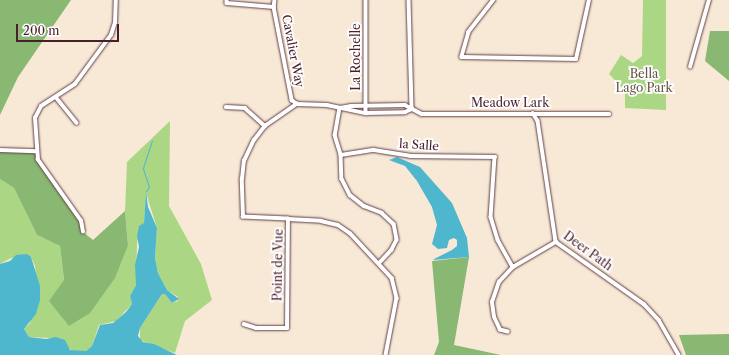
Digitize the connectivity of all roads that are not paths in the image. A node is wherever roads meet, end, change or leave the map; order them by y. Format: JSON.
{"nodes":[{"id":1,"x":116,"y":0,"type":"edge"},
{"id":2,"x":227,"y":0,"type":"edge"},
{"id":3,"x":275,"y":0,"type":"edge"},
{"id":4,"x":366,"y":0,"type":"edge"},
{"id":5,"x":409,"y":0,"type":"edge"},
{"id":6,"x":494,"y":0,"type":"edge"},
{"id":7,"x":589,"y":0,"type":"edge"},
{"id":8,"x":709,"y":0,"type":"edge"},
{"id":9,"x":274,"y":7,"type":"junction"},
{"id":10,"x":690,"y":67,"type":"dead end"},
{"id":11,"x":56,"y":97,"type":"junction"},
{"id":12,"x":297,"y":104,"type":"junction"},
{"id":13,"x":366,"y":106,"type":"junction"},
{"id":14,"x":226,"y":107,"type":"dead end"},
{"id":15,"x":340,"y":108,"type":"junction"},
{"id":16,"x":412,"y":109,"type":"junction"},
{"id":17,"x":366,"y":113,"type":"junction"},
{"id":18,"x":533,"y":113,"type":"junction"},
{"id":19,"x":609,"y":114,"type":"dead end"},
{"id":20,"x":77,"y":123,"type":"dead end"},
{"id":21,"x":265,"y":126,"type":"junction"},
{"id":22,"x":0,"y":150,"type":"edge"},
{"id":23,"x":36,"y":151,"type":"junction"},
{"id":24,"x":342,"y":155,"type":"junction"},
{"id":25,"x":288,"y":220,"type":"junction"},
{"id":26,"x":83,"y":232,"type":"dead end"},
{"id":27,"x":556,"y":242,"type":"junction"},
{"id":28,"x":380,"y":263,"type":"junction"},
{"id":29,"x":513,"y":267,"type":"junction"},
{"id":30,"x":244,"y":324,"type":"dead end"},
{"id":31,"x":508,"y":332,"type":"dead end"},
{"id":32,"x":386,"y":355,"type":"edge"},
{"id":33,"x":680,"y":355,"type":"edge"}],
"edges":[{"from":1,"to":11,"type":"street"},
{"from":2,"to":9,"type":"street"},
{"from":3,"to":9,"type":"street","name":"Cavalier Way"},
{"from":4,"to":13,"type":"street","name":"La Rochelle"},
{"from":5,"to":16,"type":"street"},
{"from":6,"to":7,"type":"street"},
{"from":8,"to":10,"type":"street"},
{"from":9,"to":12,"type":"street","name":"Cavalier Way"},
{"from":11,"to":20,"type":"street"},
{"from":11,"to":23,"type":"street"},
{"from":12,"to":15,"type":"street"},
{"from":12,"to":21,"type":"street","name":"Point de Vue"},
{"from":13,"to":15,"type":"street","name":"Meadow Lark"},
{"from":13,"to":16,"type":"street","name":"Meadow Lark"},
{"from":13,"to":17,"type":"street","name":"La Rochelle"},
{"from":14,"to":21,"type":"street"},
{"from":15,"to":17,"type":"street"},
{"from":15,"to":24,"type":"street"},
{"from":16,"to":17,"type":"street"},
{"from":16,"to":18,"type":"street","name":"Meadow Lark"},
{"from":18,"to":19,"type":"street","name":"Meadow Lark"},
{"from":18,"to":27,"type":"street","name":"Deer Path"},
{"from":21,"to":25,"type":"street","name":"Point de Vue"},
{"from":22,"to":23,"type":"street"},
{"from":23,"to":26,"type":"street"},
{"from":24,"to":28,"type":"street"},
{"from":24,"to":29,"type":"street","name":"la Salle"},
{"from":25,"to":28,"type":"street"},
{"from":25,"to":30,"type":"street","name":"Point de Vue"},
{"from":27,"to":29,"type":"street"},
{"from":27,"to":33,"type":"street","name":"Deer Path"},
{"from":28,"to":32,"type":"street"},
{"from":29,"to":31,"type":"street"}]}
